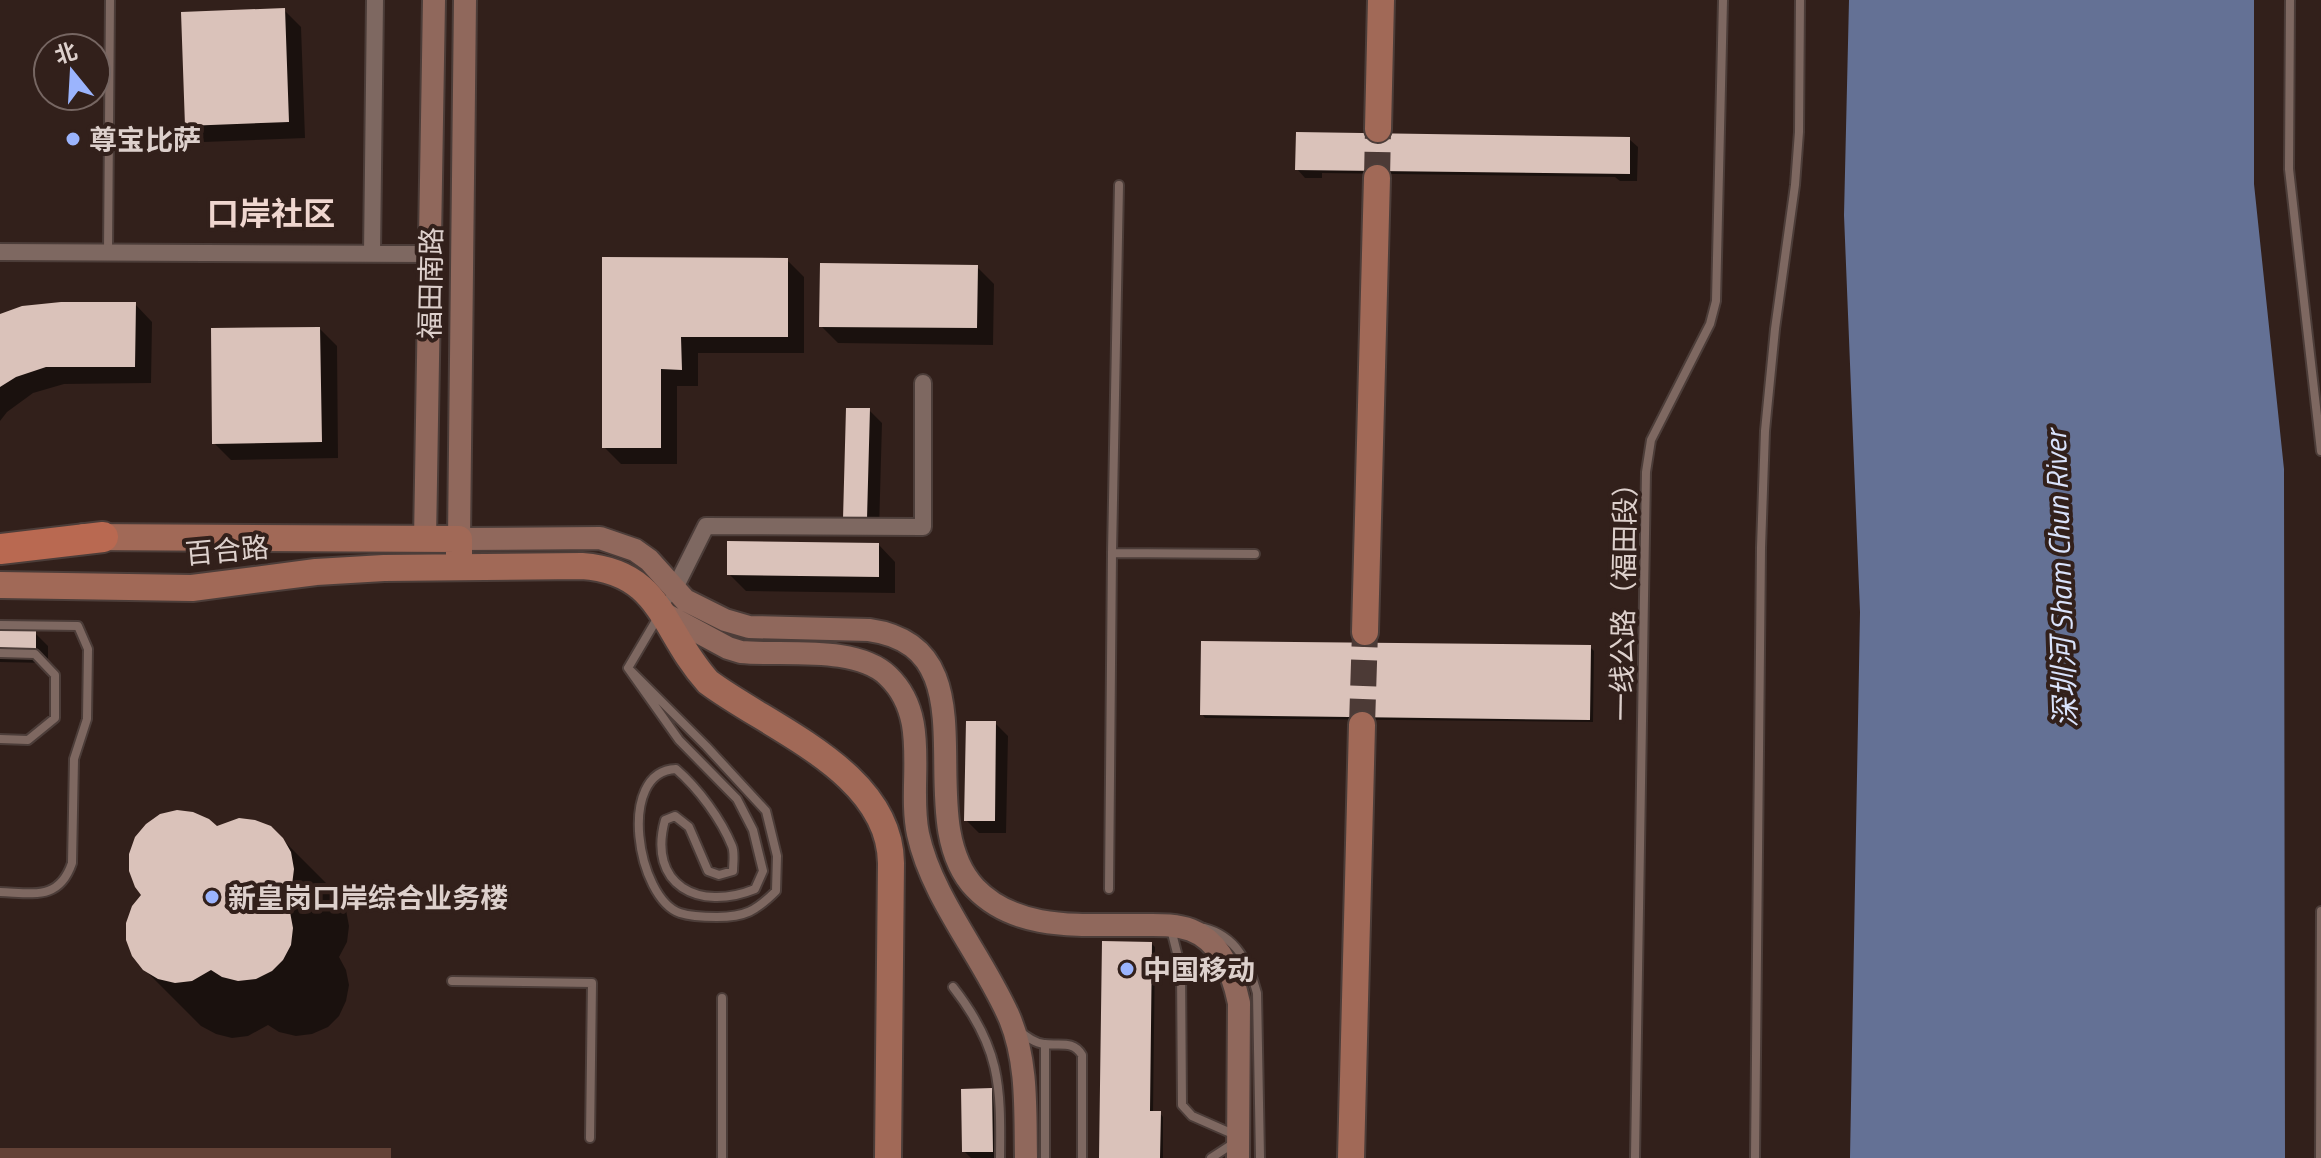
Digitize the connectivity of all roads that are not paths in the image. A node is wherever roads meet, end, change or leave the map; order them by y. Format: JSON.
{"nodes":[{"id":1,"x":110,"y":0,"type":"edge"},
{"id":2,"x":375,"y":0,"type":"edge"},
{"id":3,"x":434,"y":0,"type":"edge"},
{"id":4,"x":465,"y":0,"type":"edge"},
{"id":5,"x":1381,"y":0,"type":"edge"},
{"id":6,"x":1723,"y":0,"type":"edge"},
{"id":7,"x":1800,"y":0,"type":"edge"},
{"id":8,"x":2290,"y":0,"type":"edge"},
{"id":9,"x":1378,"y":129,"type":"tunnel mouth"},
{"id":10,"x":1377,"y":178,"type":"tunnel mouth"},
{"id":11,"x":1119,"y":185,"type":"dead end"},
{"id":12,"x":0,"y":252,"type":"edge"},
{"id":13,"x":108,"y":253,"type":"junction"},
{"id":14,"x":372,"y":254,"type":"junction"},
{"id":15,"x":428,"y":254,"type":"junction"},
{"id":16,"x":923,"y":383,"type":"dead end"},
{"id":17,"x":2321,"y":451,"type":"edge"},
{"id":18,"x":0,"y":536,"type":"edge"},
{"id":19,"x":103,"y":537,"type":"junction"},
{"id":20,"x":459,"y":539,"type":"junction"},
{"id":21,"x":0,"y":549,"type":"edge"},
{"id":22,"x":424,"y":553,"type":"junction"},
{"id":23,"x":1112,"y":553,"type":"junction"},
{"id":24,"x":1255,"y":554,"type":"dead end"},
{"id":25,"x":459,"y":567,"type":"junction"},
{"id":26,"x":0,"y":585,"type":"edge"},
{"id":27,"x":668,"y":601,"type":"junction"},
{"id":28,"x":0,"y":625,"type":"edge"},
{"id":29,"x":1365,"y":632,"type":"tunnel mouth"},
{"id":30,"x":0,"y":653,"type":"edge"},
{"id":31,"x":628,"y":668,"type":"junction"},
{"id":32,"x":1362,"y":725,"type":"tunnel mouth"},
{"id":33,"x":0,"y":739,"type":"edge"},
{"id":34,"x":1109,"y":889,"type":"dead end"},
{"id":35,"x":0,"y":892,"type":"edge"},
{"id":36,"x":2321,"y":911,"type":"edge"},
{"id":37,"x":1170,"y":926,"type":"junction"},
{"id":38,"x":452,"y":981,"type":"dead end"},
{"id":39,"x":953,"y":987,"type":"dead end"},
{"id":40,"x":722,"y":998,"type":"dead end"},
{"id":41,"x":1009,"y":1018,"type":"junction"},
{"id":42,"x":1045,"y":1044,"type":"junction"},
{"id":43,"x":590,"y":1138,"type":"dead end"},
{"id":44,"x":1238,"y":1149,"type":"edge"},
{"id":45,"x":722,"y":1158,"type":"edge"},
{"id":46,"x":888,"y":1158,"type":"edge"},
{"id":47,"x":1000,"y":1158,"type":"edge"},
{"id":48,"x":1026,"y":1158,"type":"edge"},
{"id":49,"x":1045,"y":1158,"type":"edge"},
{"id":50,"x":1082,"y":1158,"type":"edge"},
{"id":51,"x":1211,"y":1158,"type":"edge"},
{"id":52,"x":1260,"y":1158,"type":"edge"},
{"id":53,"x":1351,"y":1158,"type":"edge"},
{"id":54,"x":1635,"y":1158,"type":"edge"},
{"id":55,"x":1755,"y":1158,"type":"edge"},
{"id":56,"x":2320,"y":1158,"type":"edge"}],
"edges":[{"from":1,"to":13,"type":"lane"},
{"from":2,"to":14,"type":"street"},
{"from":3,"to":15,"type":"main road","name":"福田南路"},
{"from":4,"to":20,"type":"main road","name":"福田南路"},
{"from":5,"to":9,"type":"main road"},
{"from":6,"to":54,"type":"lane","name":"一线公路（福田段）"},
{"from":7,"to":55,"type":"lane"},
{"from":8,"to":17,"type":"lane"},
{"from":10,"to":29,"type":"main road"},
{"from":11,"to":23,"type":"lane"},
{"from":12,"to":13,"type":"street"},
{"from":13,"to":14,"type":"street"},
{"from":14,"to":15,"type":"street"},
{"from":15,"to":22,"type":"main road","name":"福田南路"},
{"from":16,"to":27,"type":"street"},
{"from":18,"to":19,"type":"main road","name":"百合路"},
{"from":19,"to":21,"type":"highway"},
{"from":19,"to":22,"type":"main road","name":"百合路"},
{"from":20,"to":22,"type":"main road","name":"百合路"},
{"from":20,"to":25,"type":"main road","name":"福田南路"},
{"from":20,"to":27,"type":"main road"},
{"from":22,"to":25,"type":"main road","name":"百合路"},
{"from":22,"to":26,"type":"main road","name":"百合路"},
{"from":23,"to":24,"type":"lane"},
{"from":23,"to":34,"type":"lane"},
{"from":25,"to":27,"type":"main road","name":"百合路"},
{"from":27,"to":31,"type":"lane"},
{"from":27,"to":37,"type":"main road"},
{"from":27,"to":41,"type":"main road"},
{"from":27,"to":46,"type":"main road","name":"百合路"},
{"from":28,"to":35,"type":"lane"},
{"from":30,"to":33,"type":"lane"},
{"from":31,"to":31,"type":"lane"},
{"from":32,"to":53,"type":"main road"},
{"from":36,"to":56,"type":"lane"},
{"from":37,"to":44,"type":"lane"},
{"from":37,"to":44,"type":"main road"},
{"from":37,"to":52,"type":"lane"},
{"from":38,"to":43,"type":"lane"},
{"from":39,"to":47,"type":"lane"},
{"from":40,"to":45,"type":"lane"},
{"from":41,"to":42,"type":"lane"},
{"from":41,"to":48,"type":"main road"},
{"from":42,"to":49,"type":"lane"},
{"from":42,"to":50,"type":"lane"},
{"from":44,"to":51,"type":"lane"}]}
